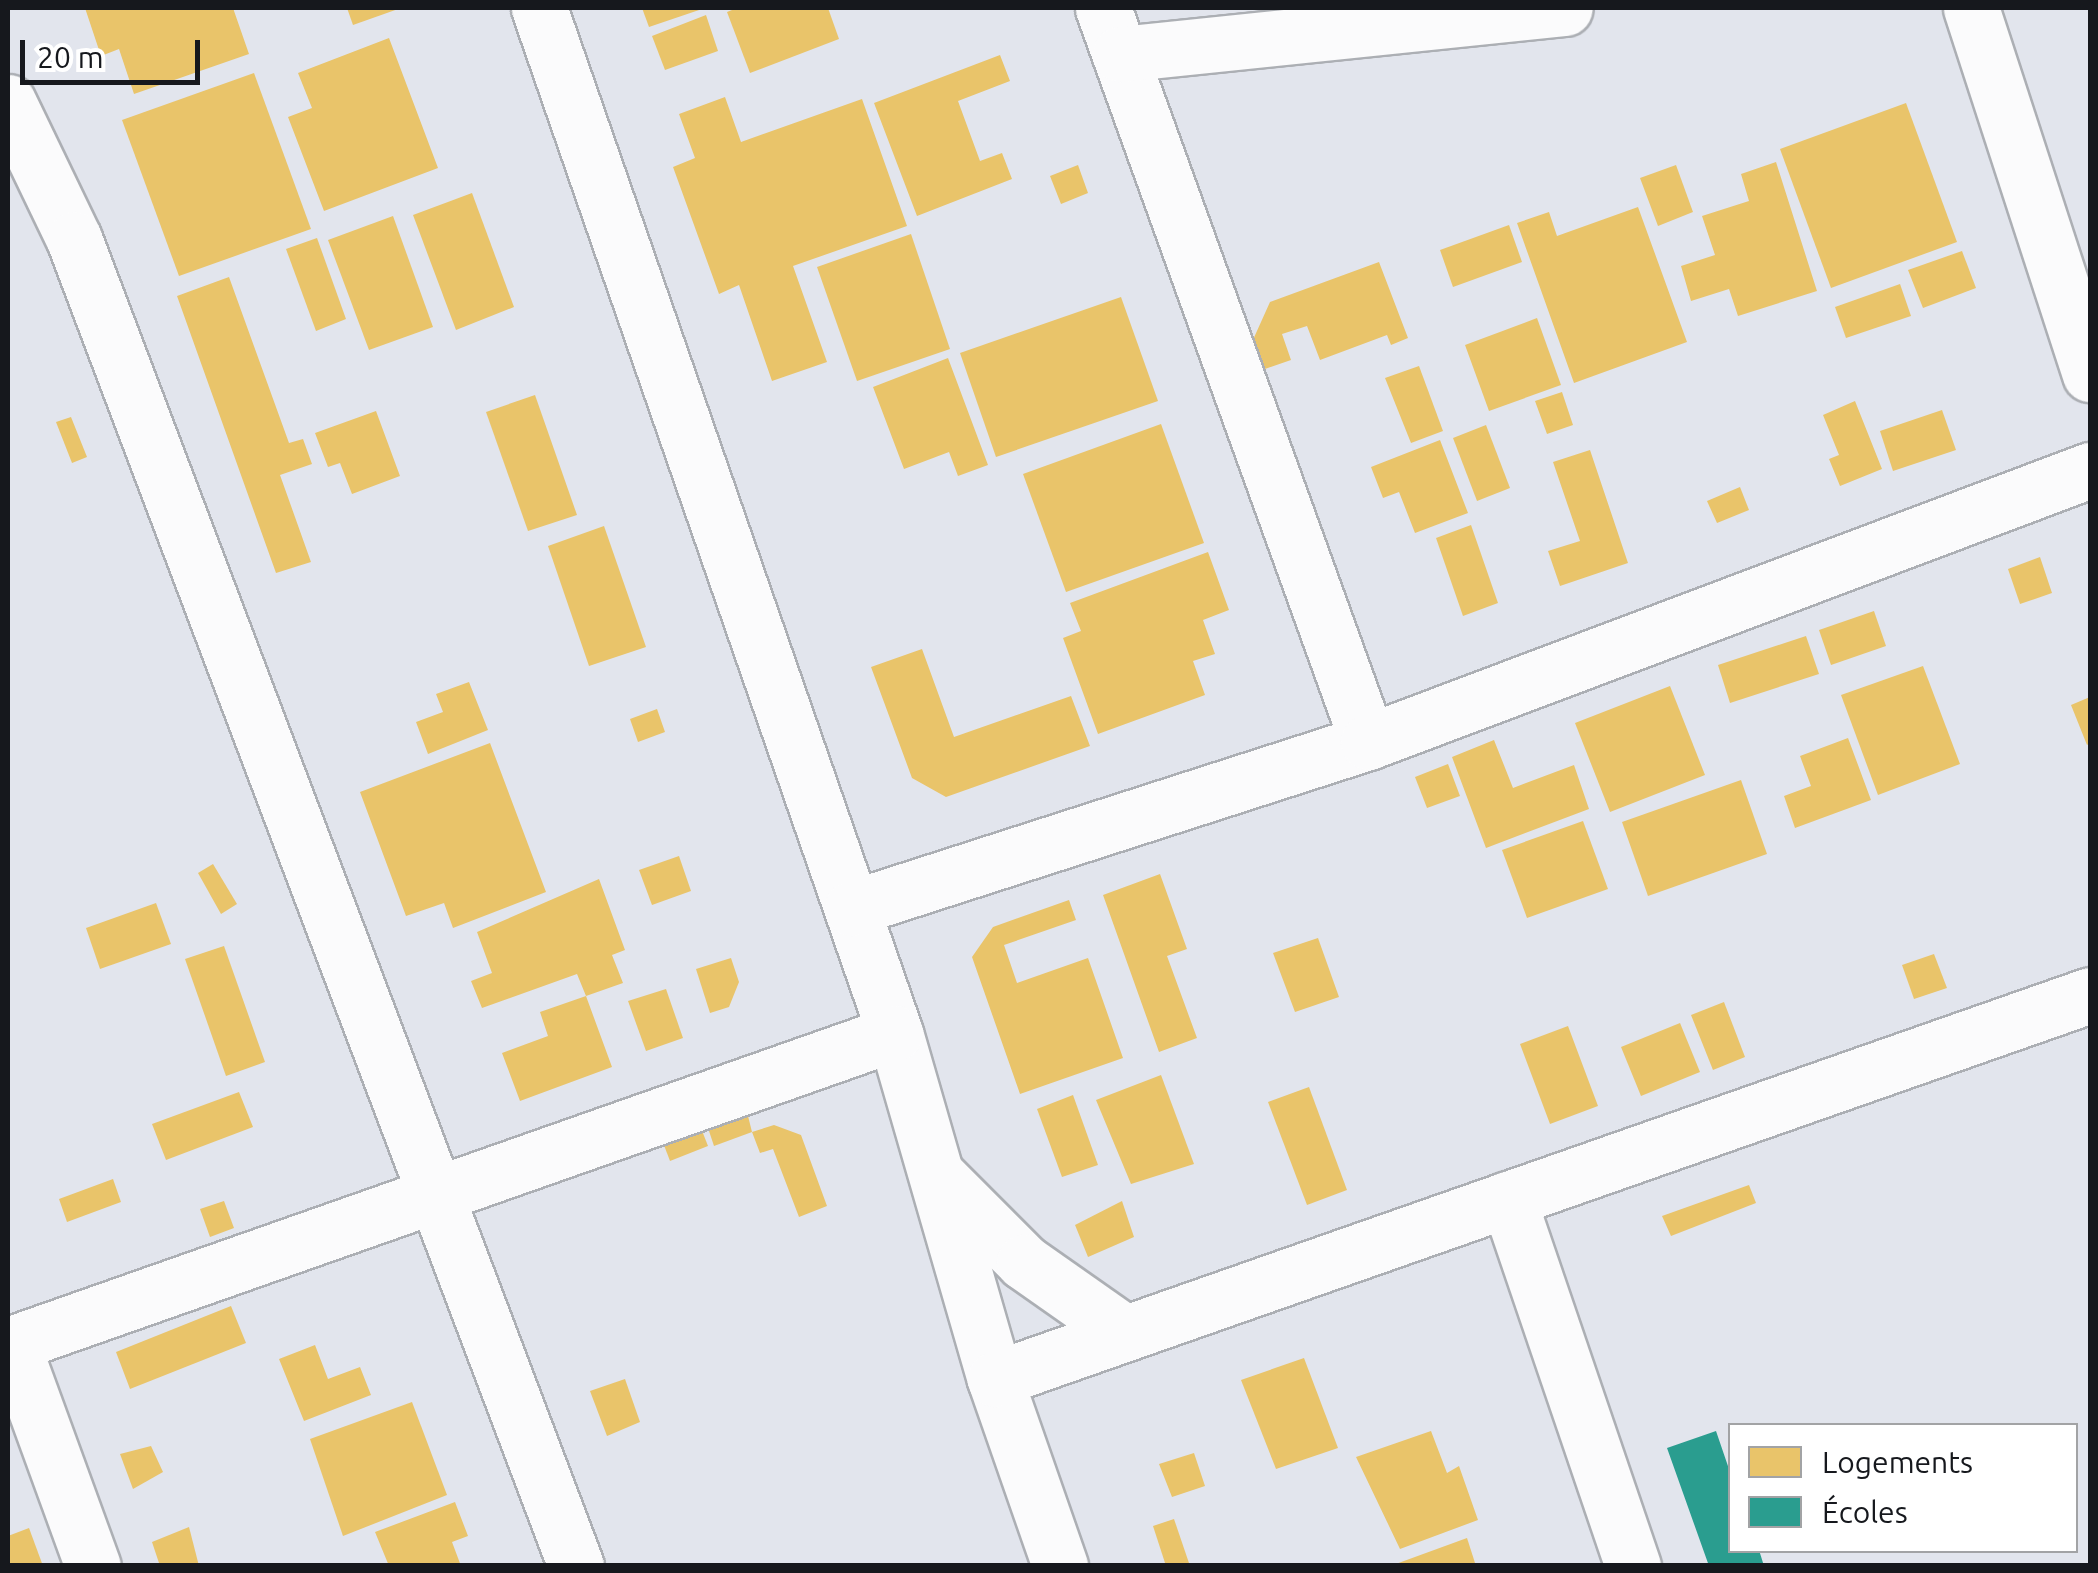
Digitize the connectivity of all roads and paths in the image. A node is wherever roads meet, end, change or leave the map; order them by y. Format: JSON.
{"nodes":[{"id":1,"x":539,"y":8,"type":"edge"},
{"id":2,"x":1565,"y":8,"type":"edge"},
{"id":3,"x":1971,"y":8,"type":"edge"},
{"id":4,"x":1112,"y":31,"type":"edge"},
{"id":5,"x":8,"y":102,"type":"edge"},
{"id":6,"x":2090,"y":374,"type":"edge"},
{"id":7,"x":2090,"y":470,"type":"edge"},
{"id":8,"x":1368,"y":742,"type":"junction"},
{"id":9,"x":852,"y":908,"type":"junction"},
{"id":10,"x":2090,"y":995,"type":"edge"},
{"id":11,"x":896,"y":1033,"type":"junction"},
{"id":12,"x":936,"y":1174,"type":"junction"},
{"id":13,"x":440,"y":1195,"type":"junction"},
{"id":14,"x":1508,"y":1199,"type":"junction"},
{"id":15,"x":1125,"y":1333,"type":"junction"},
{"id":16,"x":10,"y":1344,"type":"edge"},
{"id":17,"x":995,"y":1379,"type":"junction"},
{"id":18,"x":93,"y":1566,"type":"edge"},
{"id":19,"x":576,"y":1566,"type":"edge"},
{"id":20,"x":1060,"y":1566,"type":"edge"},
{"id":21,"x":1633,"y":1566,"type":"edge"}],
"edges":[{"from":1,"to":9,"type":"street"},
{"from":2,"to":4,"type":"street"},
{"from":3,"to":6,"type":"street"},
{"from":4,"to":8,"type":"street"},
{"from":5,"to":13,"type":"street"},
{"from":7,"to":8,"type":"street"},
{"from":8,"to":9,"type":"street"},
{"from":9,"to":11,"type":"street"},
{"from":10,"to":14,"type":"street"},
{"from":11,"to":12,"type":"street"},
{"from":11,"to":13,"type":"street"},
{"from":12,"to":15,"type":"street"},
{"from":12,"to":17,"type":"street"},
{"from":13,"to":16,"type":"street"},
{"from":13,"to":19,"type":"street"},
{"from":14,"to":15,"type":"street"},
{"from":14,"to":21,"type":"street"},
{"from":15,"to":17,"type":"street"},
{"from":16,"to":18,"type":"street"},
{"from":17,"to":20,"type":"street"}]}
